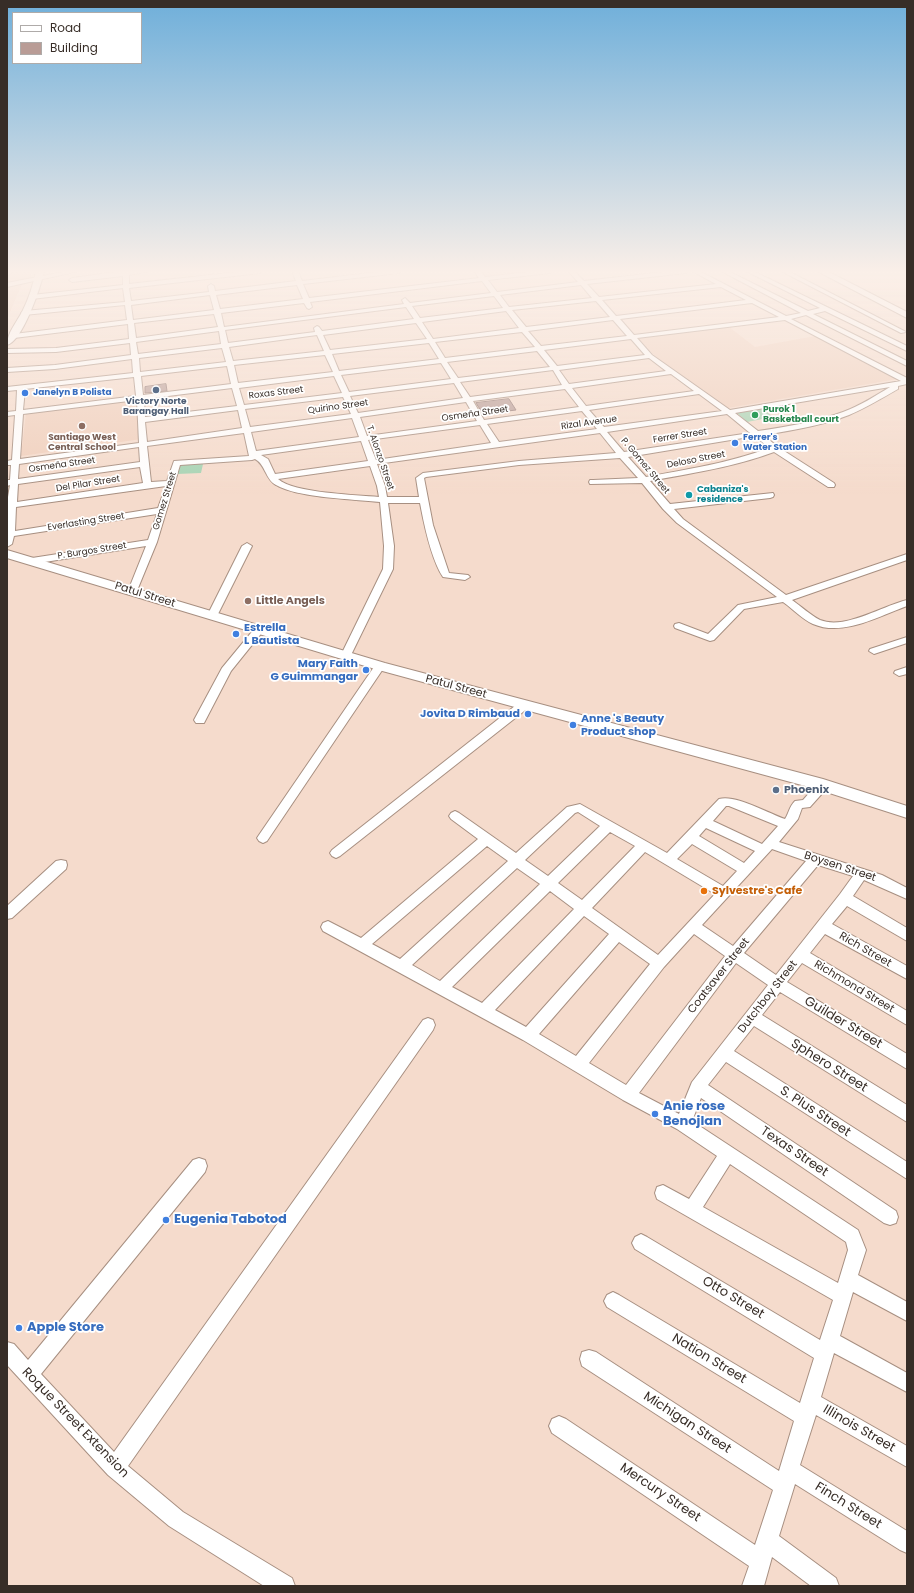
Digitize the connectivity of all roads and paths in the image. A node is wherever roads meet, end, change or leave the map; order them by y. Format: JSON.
{"nodes":[{"id":1,"x":46,"y":345,"type":"edge"},
{"id":2,"x":58,"y":345,"type":"edge"},
{"id":3,"x":84,"y":345,"type":"edge"},
{"id":4,"x":134,"y":345,"type":"edge"},
{"id":5,"x":231,"y":345,"type":"edge"},
{"id":6,"x":324,"y":345,"type":"edge"},
{"id":7,"x":390,"y":345,"type":"edge"},
{"id":8,"x":434,"y":345,"type":"edge"},
{"id":9,"x":537,"y":345,"type":"edge"},
{"id":10,"x":568,"y":345,"type":"edge"},
{"id":11,"x":640,"y":345,"type":"edge"},
{"id":12,"x":838,"y":345,"type":"edge"},
{"id":13,"x":848,"y":345,"type":"edge"},
{"id":14,"x":870,"y":345,"type":"edge"},
{"id":15,"x":226,"y":346,"type":"junction"},
{"id":16,"x":841,"y":347,"type":"junction"},
{"id":17,"x":56,"y":349,"type":"junction"},
{"id":18,"x":540,"y":349,"type":"junction"},
{"id":19,"x":7,"y":351,"type":"edge"},
{"id":20,"x":327,"y":352,"type":"junction"},
{"id":21,"x":650,"y":356,"type":"junction"},
{"id":22,"x":136,"y":357,"type":"junction"},
{"id":23,"x":444,"y":360,"type":"junction"},
{"id":24,"x":230,"y":364,"type":"junction"},
{"id":25,"x":907,"y":364,"type":"edge"},
{"id":26,"x":554,"y":367,"type":"junction"},
{"id":27,"x":7,"y":370,"type":"edge"},
{"id":28,"x":672,"y":372,"type":"junction"},
{"id":29,"x":336,"y":374,"type":"junction"},
{"id":30,"x":138,"y":376,"type":"junction"},
{"id":31,"x":456,"y":380,"type":"junction"},
{"id":32,"x":905,"y":382,"type":"edge"},
{"id":33,"x":234,"y":386,"type":"junction"},
{"id":34,"x":567,"y":387,"type":"junction"},
{"id":35,"x":21,"y":389,"type":"junction"},
{"id":36,"x":7,"y":390,"type":"edge"},
{"id":37,"x":700,"y":392,"type":"junction"},
{"id":38,"x":346,"y":394,"type":"junction"},
{"id":39,"x":140,"y":397,"type":"junction"},
{"id":40,"x":469,"y":401,"type":"junction"},
{"id":41,"x":240,"y":408,"type":"junction"},
{"id":42,"x":585,"y":408,"type":"junction"},
{"id":43,"x":729,"y":412,"type":"junction"},
{"id":44,"x":19,"y":413,"type":"junction"},
{"id":45,"x":7,"y":414,"type":"edge"},
{"id":46,"x":355,"y":415,"type":"junction"},
{"id":47,"x":142,"y":420,"type":"junction"},
{"id":48,"x":483,"y":423,"type":"junction"},
{"id":49,"x":246,"y":430,"type":"junction"},
{"id":50,"x":604,"y":431,"type":"junction"},
{"id":51,"x":758,"y":434,"type":"junction"},
{"id":52,"x":18,"y":436,"type":"junction"},
{"id":53,"x":7,"y":438,"type":"edge"},
{"id":54,"x":363,"y":438,"type":"junction"},
{"id":55,"x":143,"y":444,"type":"junction"},
{"id":56,"x":497,"y":446,"type":"junction"},
{"id":57,"x":775,"y":449,"type":"junction"},
{"id":58,"x":253,"y":454,"type":"junction"},
{"id":59,"x":622,"y":455,"type":"junction"},
{"id":60,"x":11,"y":463,"type":"edge"},
{"id":61,"x":144,"y":464,"type":"junction"},
{"id":62,"x":373,"y":464,"type":"junction"},
{"id":63,"x":272,"y":477,"type":"junction"},
{"id":64,"x":644,"y":480,"type":"junction"},
{"id":65,"x":10,"y":482,"type":"edge"},
{"id":66,"x":594,"y":482,"type":"dead end"},
{"id":67,"x":171,"y":483,"type":"junction"},
{"id":68,"x":147,"y":485,"type":"junction"},
{"id":69,"x":831,"y":485,"type":"dead end"},
{"id":70,"x":770,"y":495,"type":"dead end"},
{"id":71,"x":383,"y":500,"type":"junction"},
{"id":72,"x":423,"y":500,"type":"junction"},
{"id":73,"x":9,"y":506,"type":"edge"},
{"id":74,"x":666,"y":507,"type":"junction"},
{"id":75,"x":163,"y":510,"type":"junction"},
{"id":76,"x":10,"y":534,"type":"junction"},
{"id":77,"x":152,"y":542,"type":"junction"},
{"id":78,"x":7,"y":544,"type":"edge"},
{"id":79,"x":247,"y":546,"type":"dead end"},
{"id":80,"x":7,"y":554,"type":"edge"},
{"id":81,"x":903,"y":559,"type":"edge"},
{"id":82,"x":32,"y":561,"type":"junction"},
{"id":83,"x":907,"y":568,"type":"edge"},
{"id":84,"x":465,"y":577,"type":"dead end"},
{"id":85,"x":133,"y":591,"type":"junction"},
{"id":86,"x":785,"y":599,"type":"junction"},
{"id":87,"x":907,"y":603,"type":"edge"},
{"id":88,"x":212,"y":616,"type":"junction"},
{"id":89,"x":679,"y":626,"type":"dead end"},
{"id":90,"x":259,"y":630,"type":"junction"},
{"id":91,"x":907,"y":640,"type":"edge"},
{"id":92,"x":874,"y":651,"type":"dead end"},
{"id":93,"x":346,"y":655,"type":"junction"},
{"id":94,"x":380,"y":666,"type":"junction"},
{"id":95,"x":524,"y":705,"type":"junction"},
{"id":96,"x":200,"y":720,"type":"dead end"},
{"id":97,"x":823,"y":785,"type":"junction"},
{"id":98,"x":907,"y":812,"type":"edge"},
{"id":99,"x":455,"y":816,"type":"dead end"},
{"id":100,"x":791,"y":820,"type":"junction"},
{"id":101,"x":704,"y":822,"type":"junction"},
{"id":102,"x":609,"y":825,"type":"junction"},
{"id":103,"x":690,"y":837,"type":"junction"},
{"id":104,"x":263,"y":838,"type":"dead end"},
{"id":105,"x":486,"y":839,"type":"junction"},
{"id":106,"x":644,"y":845,"type":"junction"},
{"id":107,"x":767,"y":847,"type":"junction"},
{"id":108,"x":336,"y":853,"type":"dead end"},
{"id":109,"x":815,"y":859,"type":"junction"},
{"id":110,"x":516,"y":860,"type":"junction"},
{"id":111,"x":669,"y":860,"type":"junction"},
{"id":112,"x":61,"y":865,"type":"dead end"},
{"id":113,"x":746,"y":870,"type":"junction"},
{"id":114,"x":861,"y":874,"type":"junction"},
{"id":115,"x":549,"y":884,"type":"junction"},
{"id":116,"x":724,"y":893,"type":"junction"},
{"id":117,"x":907,"y":894,"type":"edge"},
{"id":118,"x":845,"y":898,"type":"junction"},
{"id":119,"x":583,"y":909,"type":"junction"},
{"id":120,"x":7,"y":914,"type":"edge"},
{"id":121,"x":823,"y":926,"type":"junction"},
{"id":122,"x":328,"y":927,"type":"dead end"},
{"id":123,"x":694,"y":927,"type":"junction"},
{"id":124,"x":618,"y":933,"type":"junction"},
{"id":125,"x":907,"y":935,"type":"edge"},
{"id":126,"x":362,"y":945,"type":"junction"},
{"id":127,"x":734,"y":955,"type":"junction"},
{"id":128,"x":800,"y":955,"type":"junction"},
{"id":129,"x":660,"y":963,"type":"junction"},
{"id":130,"x":401,"y":967,"type":"junction"},
{"id":131,"x":907,"y":973,"type":"edge"},
{"id":132,"x":778,"y":984,"type":"junction"},
{"id":133,"x":442,"y":988,"type":"junction"},
{"id":134,"x":484,"y":1011,"type":"junction"},
{"id":135,"x":752,"y":1017,"type":"junction"},
{"id":136,"x":907,"y":1019,"type":"edge"},
{"id":137,"x":428,"y":1026,"type":"dead end"},
{"id":138,"x":528,"y":1035,"type":"junction"},
{"id":139,"x":724,"y":1053,"type":"junction"},
{"id":140,"x":907,"y":1062,"type":"edge"},
{"id":141,"x":578,"y":1065,"type":"junction"},
{"id":142,"x":697,"y":1087,"type":"junction"},
{"id":143,"x":628,"y":1096,"type":"junction"},
{"id":144,"x":907,"y":1114,"type":"edge"},
{"id":145,"x":683,"y":1124,"type":"junction"},
{"id":146,"x":727,"y":1154,"type":"junction"},
{"id":147,"x":199,"y":1166,"type":"dead end"},
{"id":148,"x":907,"y":1171,"type":"edge"},
{"id":149,"x":663,"y":1193,"type":"dead end"},
{"id":150,"x":692,"y":1209,"type":"junction"},
{"id":151,"x":890,"y":1217,"type":"dead end"},
{"id":152,"x":641,"y":1243,"type":"dead end"},
{"id":153,"x":846,"y":1288,"type":"junction"},
{"id":154,"x":613,"y":1301,"type":"dead end"},
{"id":155,"x":907,"y":1312,"type":"edge"},
{"id":156,"x":827,"y":1347,"type":"junction"},
{"id":157,"x":7,"y":1351,"type":"edge"},
{"id":158,"x":589,"y":1359,"type":"dead end"},
{"id":159,"x":29,"y":1374,"type":"junction"},
{"id":160,"x":907,"y":1383,"type":"edge"},
{"id":161,"x":808,"y":1409,"type":"junction"},
{"id":162,"x":559,"y":1426,"type":"dead end"},
{"id":163,"x":907,"y":1458,"type":"edge"},
{"id":164,"x":115,"y":1468,"type":"junction"},
{"id":165,"x":786,"y":1478,"type":"junction"},
{"id":166,"x":767,"y":1540,"type":"junction"},
{"id":167,"x":907,"y":1543,"type":"edge"},
{"id":168,"x":760,"y":1561,"type":"junction"},
{"id":169,"x":284,"y":1586,"type":"edge"},
{"id":170,"x":753,"y":1586,"type":"edge"},
{"id":171,"x":828,"y":1586,"type":"edge"}],
"edges":[{"from":1,"to":17,"type":"street"},
{"from":2,"to":17,"type":"street"},
{"from":3,"to":17,"type":"street"},
{"from":4,"to":22,"type":"street"},
{"from":5,"to":15,"type":"street"},
{"from":6,"to":20,"type":"street","name":"T. Alonzo Street"},
{"from":7,"to":20,"type":"street"},
{"from":8,"to":23,"type":"street"},
{"from":9,"to":18,"type":"street","name":"P. Gomez Street"},
{"from":10,"to":18,"type":"street"},
{"from":11,"to":21,"type":"street"},
{"from":12,"to":16,"type":"street"},
{"from":13,"to":16,"type":"street"},
{"from":14,"to":25,"type":"street"},
{"from":15,"to":22,"type":"street"},
{"from":15,"to":24,"type":"street"},
{"from":16,"to":32,"type":"street"},
{"from":17,"to":19,"type":"street"},
{"from":17,"to":22,"type":"street"},
{"from":17,"to":27,"type":"street"},
{"from":18,"to":23,"type":"street"},
{"from":18,"to":26,"type":"street","name":"P. Gomez Street"},
{"from":20,"to":24,"type":"street"},
{"from":20,"to":29,"type":"street","name":"T. Alonzo Street"},
{"from":21,"to":26,"type":"street","name":"Roxas Street"},
{"from":21,"to":28,"type":"street"},
{"from":22,"to":30,"type":"street"},
{"from":23,"to":29,"type":"street"},
{"from":23,"to":31,"type":"street"},
{"from":24,"to":30,"type":"street"},
{"from":24,"to":33,"type":"street"},
{"from":26,"to":31,"type":"street","name":"Roxas Street"},
{"from":26,"to":34,"type":"street","name":"P. Gomez Street"},
{"from":28,"to":34,"type":"street","name":"Quirino Street"},
{"from":28,"to":37,"type":"street"},
{"from":29,"to":33,"type":"street"},
{"from":29,"to":38,"type":"street","name":"T. Alonzo Street"},
{"from":30,"to":35,"type":"street"},
{"from":30,"to":39,"type":"street"},
{"from":31,"to":38,"type":"street","name":"Roxas Street"},
{"from":31,"to":40,"type":"street"},
{"from":32,"to":43,"type":"street","name":"Rizal Avenue"},
{"from":32,"to":51,"type":"street","name":"Ferrer Street"},
{"from":33,"to":39,"type":"street"},
{"from":33,"to":41,"type":"street"},
{"from":34,"to":40,"type":"street","name":"Quirino Street"},
{"from":34,"to":42,"type":"street","name":"P. Gomez Street"},
{"from":35,"to":36,"type":"street"},
{"from":35,"to":44,"type":"street"},
{"from":37,"to":42,"type":"street","name":"Osmeña Street"},
{"from":37,"to":43,"type":"street"},
{"from":38,"to":41,"type":"street","name":"Roxas Street"},
{"from":38,"to":46,"type":"street","name":"T. Alonzo Street"},
{"from":39,"to":44,"type":"street"},
{"from":39,"to":47,"type":"street"},
{"from":40,"to":46,"type":"street","name":"Quirino Street"},
{"from":40,"to":48,"type":"street"},
{"from":41,"to":47,"type":"street","name":"Roxas Street"},
{"from":41,"to":49,"type":"street"},
{"from":42,"to":48,"type":"street","name":"Osmeña Street"},
{"from":42,"to":50,"type":"street","name":"P. Gomez Street"},
{"from":43,"to":50,"type":"street","name":"Rizal Avenue"},
{"from":43,"to":51,"type":"street"},
{"from":44,"to":45,"type":"street"},
{"from":44,"to":52,"type":"street"},
{"from":46,"to":49,"type":"street","name":"Quirino Street"},
{"from":46,"to":54,"type":"street","name":"T. Alonzo Street"},
{"from":47,"to":55,"type":"street"},
{"from":48,"to":54,"type":"street","name":"Osmeña Street"},
{"from":48,"to":56,"type":"street"},
{"from":49,"to":55,"type":"street","name":"Quirino Street"},
{"from":49,"to":58,"type":"street"},
{"from":50,"to":56,"type":"street","name":"Rizal Avenue"},
{"from":50,"to":59,"type":"street","name":"P. Gomez Street"},
{"from":51,"to":57,"type":"street"},
{"from":51,"to":59,"type":"street","name":"Ferrer Street"},
{"from":52,"to":53,"type":"street"},
{"from":52,"to":60,"type":"street"},
{"from":54,"to":58,"type":"street","name":"Osmeña Street"},
{"from":54,"to":62,"type":"street","name":"T. Alonzo Street"},
{"from":55,"to":60,"type":"street","name":"Quirino Street"},
{"from":55,"to":61,"type":"street"},
{"from":56,"to":62,"type":"street","name":"Rizal Avenue"},
{"from":57,"to":64,"type":"street","name":"Deloso Street"},
{"from":57,"to":69,"type":"street"},
{"from":58,"to":63,"type":"street"},
{"from":58,"to":67,"type":"street","name":"Gomez Street"},
{"from":59,"to":64,"type":"street","name":"P. Gomez Street"},
{"from":59,"to":72,"type":"street","name":"Ferrer Street"},
{"from":60,"to":65,"type":"street"},
{"from":61,"to":65,"type":"street","name":"Osmeña Street"},
{"from":61,"to":68,"type":"street"},
{"from":62,"to":63,"type":"street","name":"Rizal Avenue"},
{"from":62,"to":71,"type":"street","name":"T. Alonzo Street"},
{"from":63,"to":71,"type":"street"},
{"from":64,"to":66,"type":"street","name":"Deloso Street"},
{"from":64,"to":74,"type":"street","name":"P. Gomez Street"},
{"from":65,"to":73,"type":"street"},
{"from":67,"to":68,"type":"street","name":"Del Pilar Street"},
{"from":67,"to":75,"type":"street","name":"Gomez Street"},
{"from":68,"to":73,"type":"street","name":"Del Pilar Street"},
{"from":70,"to":74,"type":"street"},
{"from":71,"to":72,"type":"street"},
{"from":71,"to":93,"type":"street","name":"T. Alonzo Street"},
{"from":72,"to":84,"type":"street"},
{"from":73,"to":76,"type":"street"},
{"from":74,"to":86,"type":"street","name":"P. Gomez Street"},
{"from":75,"to":76,"type":"street","name":"Everlasting Street"},
{"from":75,"to":77,"type":"street","name":"Gomez Street"},
{"from":76,"to":78,"type":"street"},
{"from":77,"to":82,"type":"street","name":"P. Burgos Street"},
{"from":77,"to":85,"type":"street","name":"Gomez Street"},
{"from":79,"to":88,"type":"street"},
{"from":80,"to":82,"type":"main road","name":"Patul Street"},
{"from":81,"to":83,"type":"street"},
{"from":81,"to":86,"type":"street"},
{"from":82,"to":85,"type":"main road","name":"Patul Street"},
{"from":85,"to":88,"type":"main road","name":"Patul Street"},
{"from":86,"to":87,"type":"street","name":"P. Gomez Street"},
{"from":86,"to":89,"type":"street"},
{"from":88,"to":90,"type":"main road","name":"Patul Street"},
{"from":90,"to":93,"type":"main road","name":"Patul Street"},
{"from":90,"to":96,"type":"street"},
{"from":91,"to":92,"type":"street"},
{"from":93,"to":94,"type":"main road","name":"Patul Street"},
{"from":94,"to":95,"type":"main road","name":"Patul Street"},
{"from":94,"to":104,"type":"street"},
{"from":95,"to":97,"type":"main road","name":"Patul Street"},
{"from":95,"to":108,"type":"street"},
{"from":97,"to":98,"type":"main road","name":"Patul Street"},
{"from":97,"to":100,"type":"street"},
{"from":99,"to":105,"type":"street"},
{"from":100,"to":101,"type":"street"},
{"from":100,"to":107,"type":"street"},
{"from":101,"to":103,"type":"street"},
{"from":101,"to":107,"type":"street","name":"Boysen Street"},
{"from":102,"to":106,"type":"street"},
{"from":102,"to":110,"type":"street"},
{"from":102,"to":115,"type":"street"},
{"from":103,"to":111,"type":"street"},
{"from":103,"to":113,"type":"street"},
{"from":105,"to":110,"type":"street"},
{"from":105,"to":126,"type":"street"},
{"from":106,"to":111,"type":"street"},
{"from":106,"to":119,"type":"street"},
{"from":107,"to":109,"type":"street","name":"Boysen Street"},
{"from":107,"to":113,"type":"street"},
{"from":109,"to":114,"type":"street","name":"Boysen Street"},
{"from":109,"to":127,"type":"street","name":"Coatsaver Street"},
{"from":110,"to":115,"type":"street"},
{"from":110,"to":130,"type":"street"},
{"from":111,"to":116,"type":"street"},
{"from":112,"to":120,"type":"street"},
{"from":113,"to":116,"type":"street"},
{"from":114,"to":117,"type":"street","name":"Boysen Street"},
{"from":114,"to":118,"type":"street","name":"Dutchboy Street"},
{"from":115,"to":119,"type":"street"},
{"from":115,"to":133,"type":"street"},
{"from":116,"to":123,"type":"street"},
{"from":118,"to":121,"type":"street","name":"Dutchboy Street"},
{"from":118,"to":125,"type":"street"},
{"from":119,"to":124,"type":"street"},
{"from":119,"to":134,"type":"street"},
{"from":121,"to":128,"type":"street","name":"Dutchboy Street"},
{"from":121,"to":131,"type":"street","name":"Rich Street"},
{"from":122,"to":126,"type":"street"},
{"from":123,"to":127,"type":"street","name":"Guilder Street"},
{"from":123,"to":129,"type":"street"},
{"from":124,"to":129,"type":"street"},
{"from":124,"to":138,"type":"street"},
{"from":126,"to":130,"type":"street"},
{"from":127,"to":132,"type":"street","name":"Guilder Street"},
{"from":127,"to":143,"type":"street","name":"Coatsaver Street"},
{"from":128,"to":132,"type":"street","name":"Dutchboy Street"},
{"from":128,"to":136,"type":"street","name":"Richmond Street"},
{"from":129,"to":141,"type":"street"},
{"from":130,"to":133,"type":"street"},
{"from":132,"to":135,"type":"street","name":"Dutchboy Street"},
{"from":132,"to":140,"type":"street","name":"Guilder Street"},
{"from":133,"to":134,"type":"street"},
{"from":134,"to":138,"type":"street"},
{"from":135,"to":139,"type":"street","name":"Dutchboy Street"},
{"from":135,"to":144,"type":"street","name":"Sphero Street"},
{"from":137,"to":164,"type":"street"},
{"from":138,"to":141,"type":"street"},
{"from":139,"to":142,"type":"street","name":"Dutchboy Street"},
{"from":139,"to":148,"type":"street","name":"S. Plus Street"},
{"from":141,"to":143,"type":"street"},
{"from":142,"to":145,"type":"street","name":"Dutchboy Street"},
{"from":142,"to":151,"type":"street","name":"Texas Street"},
{"from":143,"to":145,"type":"street"},
{"from":145,"to":146,"type":"street"},
{"from":146,"to":150,"type":"street"},
{"from":146,"to":153,"type":"street"},
{"from":147,"to":159,"type":"street"},
{"from":149,"to":150,"type":"street"},
{"from":150,"to":153,"type":"street"},
{"from":152,"to":156,"type":"street","name":"Otto Street"},
{"from":153,"to":155,"type":"street"},
{"from":153,"to":156,"type":"street"},
{"from":154,"to":161,"type":"street","name":"Nation Street"},
{"from":156,"to":160,"type":"street","name":"Otto Street"},
{"from":156,"to":161,"type":"street"},
{"from":157,"to":159,"type":"street","name":"Roque Street Extension"},
{"from":158,"to":165,"type":"street","name":"Michigan Street"},
{"from":159,"to":164,"type":"street","name":"Roque Street Extension"},
{"from":161,"to":163,"type":"street","name":"Illinois Street"},
{"from":161,"to":165,"type":"street"},
{"from":162,"to":168,"type":"street","name":"Mercury Street"},
{"from":164,"to":169,"type":"street","name":"Roque Street Extension"},
{"from":165,"to":166,"type":"street"},
{"from":165,"to":167,"type":"street","name":"Finch Street"},
{"from":166,"to":168,"type":"street"},
{"from":166,"to":171,"type":"street"},
{"from":168,"to":170,"type":"street"}]}
